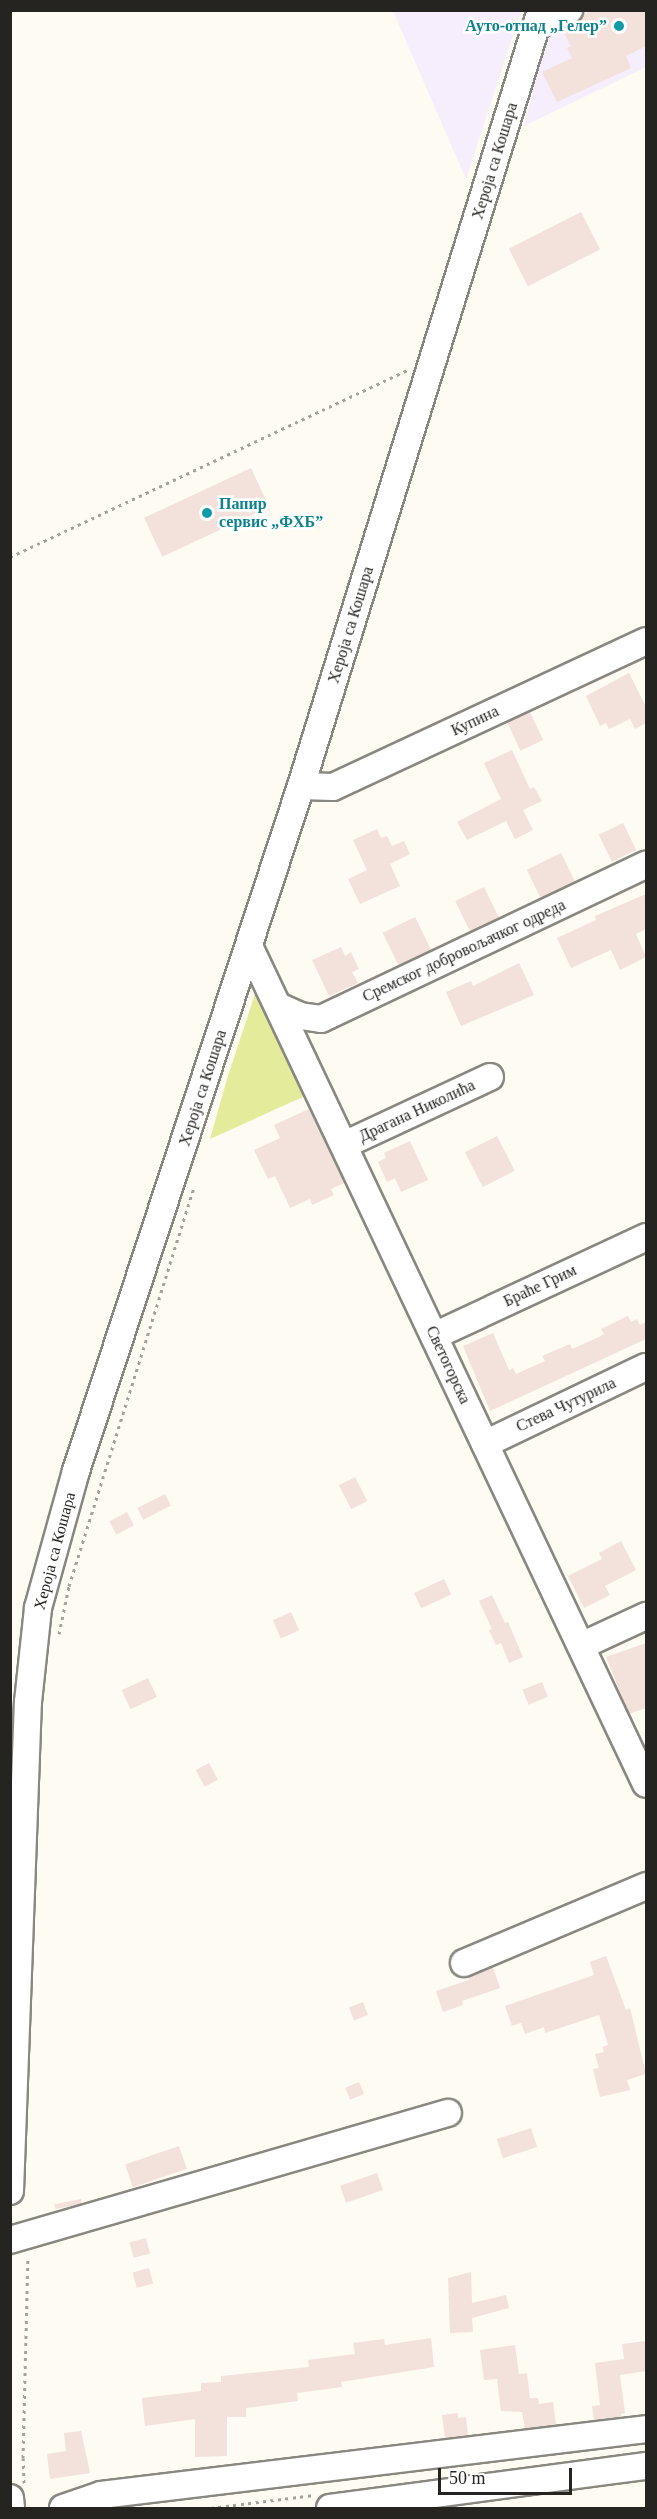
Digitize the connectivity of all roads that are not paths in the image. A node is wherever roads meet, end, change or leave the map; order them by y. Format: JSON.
{"nodes":[{"id":1,"x":569,"y":10,"type":"edge"},
{"id":2,"x":538,"y":18,"type":"edge"},
{"id":3,"x":646,"y":640,"type":"edge"},
{"id":4,"x":301,"y":786,"type":"junction"},
{"id":5,"x":646,"y":865,"type":"edge"},
{"id":6,"x":249,"y":946,"type":"junction"},
{"id":7,"x":280,"y":1007,"type":"junction"},
{"id":8,"x":490,"y":1077,"type":"dead end"},
{"id":9,"x":344,"y":1145,"type":"junction"},
{"id":10,"x":646,"y":1237,"type":"edge"},
{"id":11,"x":434,"y":1336,"type":"junction"},
{"id":12,"x":646,"y":1367,"type":"edge"},
{"id":13,"x":485,"y":1444,"type":"junction"},
{"id":14,"x":646,"y":1616,"type":"edge"},
{"id":15,"x":581,"y":1646,"type":"junction"},
{"id":16,"x":637,"y":1741,"type":"edge"},
{"id":17,"x":646,"y":1784,"type":"edge"},
{"id":18,"x":646,"y":1886,"type":"edge"},
{"id":19,"x":464,"y":1963,"type":"dead end"},
{"id":20,"x":12,"y":2110,"type":"edge"},
{"id":21,"x":448,"y":2113,"type":"dead end"},
{"id":22,"x":10,"y":2191,"type":"edge"},
{"id":23,"x":19,"y":2238,"type":"edge"},
{"id":24,"x":646,"y":2429,"type":"edge"},
{"id":25,"x":646,"y":2466,"type":"edge"},
{"id":26,"x":63,"y":2508,"type":"edge"},
{"id":27,"x":330,"y":2508,"type":"edge"}],
"edges":[{"from":1,"to":2,"type":"street"},
{"from":2,"to":4,"type":"street","name":"Хероја са Кошара"},
{"from":3,"to":4,"type":"street","name":"Купина"},
{"from":4,"to":6,"type":"street","name":"Хероја са Кошара"},
{"from":5,"to":7,"type":"street","name":"Сремског добровољачког одреда"},
{"from":6,"to":7,"type":"street","name":"Светогорска"},
{"from":6,"to":20,"type":"street","name":"Хероја са Кошара"},
{"from":7,"to":9,"type":"street","name":"Светогорска"},
{"from":8,"to":9,"type":"street","name":"Драгана Николића"},
{"from":9,"to":11,"type":"street","name":"Светогорска"},
{"from":10,"to":11,"type":"street","name":"Браће Грим"},
{"from":11,"to":13,"type":"street","name":"Светогорска"},
{"from":12,"to":13,"type":"street","name":"Стева Чутурила"},
{"from":13,"to":15,"type":"street","name":"Светогорска"},
{"from":14,"to":15,"type":"street"},
{"from":15,"to":16,"type":"street","name":"Светогорска"},
{"from":16,"to":17,"type":"street","name":"Светогорска"},
{"from":18,"to":19,"type":"street"},
{"from":20,"to":22,"type":"street","name":"Хероја са Кошара"},
{"from":21,"to":23,"type":"street"},
{"from":24,"to":26,"type":"street"},
{"from":25,"to":27,"type":"street"}]}
